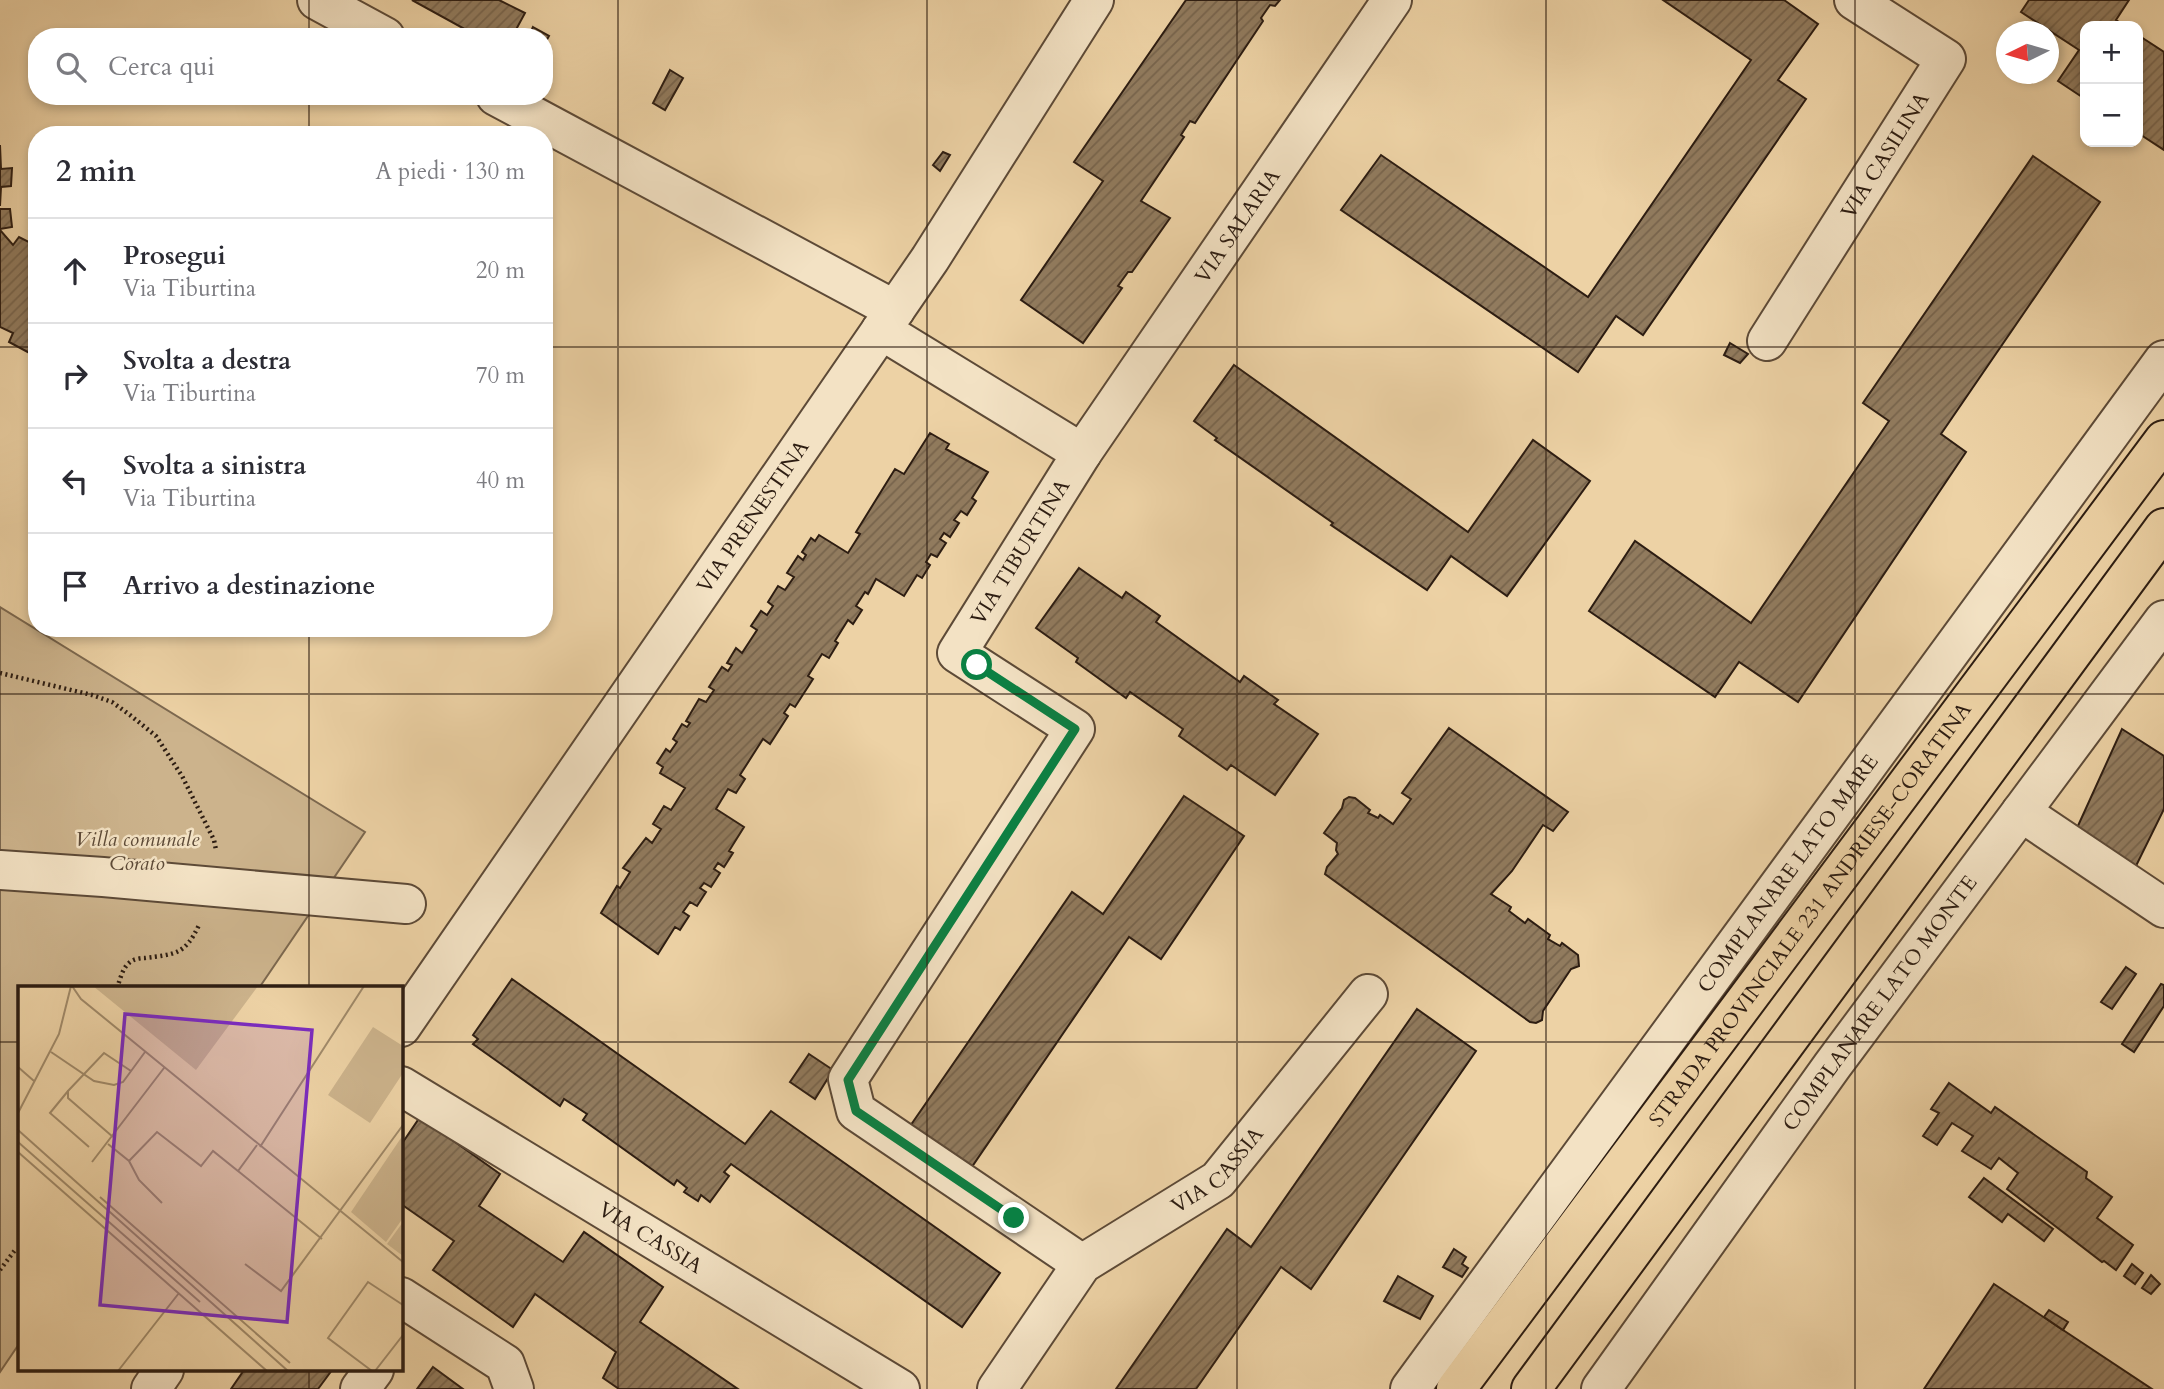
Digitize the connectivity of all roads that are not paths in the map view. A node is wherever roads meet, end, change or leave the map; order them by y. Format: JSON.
{"nodes":[{"id":1,"x":317,"y":0,"type":"edge"},
{"id":2,"x":1094,"y":0,"type":"edge"},
{"id":3,"x":1392,"y":0,"type":"edge"},
{"id":4,"x":1854,"y":0,"type":"edge"},
{"id":5,"x":368,"y":28,"type":"edge"},
{"id":6,"x":512,"y":105,"type":"edge"},
{"id":7,"x":548,"y":126,"type":"edge"},
{"id":8,"x":553,"y":129,"type":"edge"},
{"id":9,"x":888,"y":320,"type":"junction"},
{"id":10,"x":1767,"y":341,"type":"dead end"},
{"id":11,"x":2164,"y":360,"type":"edge"},
{"id":12,"x":2164,"y":440,"type":"edge"},
{"id":13,"x":1082,"y":453,"type":"junction"},
{"id":14,"x":2164,"y":528,"type":"edge"},
{"id":15,"x":2164,"y":620,"type":"edge"},
{"id":16,"x":2021,"y":812,"type":"junction"},
{"id":17,"x":0,"y":870,"type":"edge"},
{"id":18,"x":406,"y":904,"type":"dead end"},
{"id":19,"x":2164,"y":908,"type":"edge"},
{"id":20,"x":1368,"y":994,"type":"dead end"},
{"id":21,"x":402,"y":1026,"type":"edge"},
{"id":22,"x":402,"y":1087,"type":"edge"},
{"id":23,"x":1082,"y":1264,"type":"junction"},
{"id":24,"x":406,"y":1312,"type":"edge"},
{"id":25,"x":163,"y":1372,"type":"edge"},
{"id":26,"x":373,"y":1372,"type":"edge"},
{"id":27,"x":151,"y":1389,"type":"edge"},
{"id":28,"x":360,"y":1389,"type":"edge"},
{"id":29,"x":514,"y":1389,"type":"edge"},
{"id":30,"x":900,"y":1389,"type":"edge"},
{"id":31,"x":997,"y":1389,"type":"edge"},
{"id":32,"x":1410,"y":1389,"type":"edge"},
{"id":33,"x":1456,"y":1389,"type":"edge"},
{"id":34,"x":1531,"y":1389,"type":"edge"},
{"id":35,"x":1601,"y":1389,"type":"edge"}],
"edges":[{"from":1,"to":5,"type":"street"},
{"from":2,"to":9,"type":"street","name":"VIA PRENESTINA"},
{"from":3,"to":13,"type":"street","name":"VIA SALARIA"},
{"from":4,"to":10,"type":"street","name":"VIA CASILINA"},
{"from":6,"to":7,"type":"street"},
{"from":8,"to":9,"type":"street"},
{"from":9,"to":13,"type":"street"},
{"from":9,"to":21,"type":"street","name":"VIA PRENESTINA"},
{"from":11,"to":32,"type":"street","name":"COMPLANARE LATO MARE"},
{"from":12,"to":33,"type":"highway","name":"STRADA PROVINCIALE 231 ANDRIESE-CORATINA"},
{"from":13,"to":23,"type":"street","name":"VIA TIBURTINA"},
{"from":14,"to":34,"type":"highway"},
{"from":15,"to":16,"type":"street","name":"COMPLANARE LATO MONTE"},
{"from":16,"to":19,"type":"street"},
{"from":16,"to":35,"type":"street","name":"COMPLANARE LATO MONTE"},
{"from":17,"to":18,"type":"street"},
{"from":20,"to":23,"type":"street","name":"VIA CASSIA"},
{"from":22,"to":30,"type":"street","name":"VIA CASSIA"},
{"from":23,"to":31,"type":"street","name":"VIA CASSIA"},
{"from":24,"to":29,"type":"street"},
{"from":25,"to":27,"type":"street"},
{"from":26,"to":28,"type":"street"}]}
